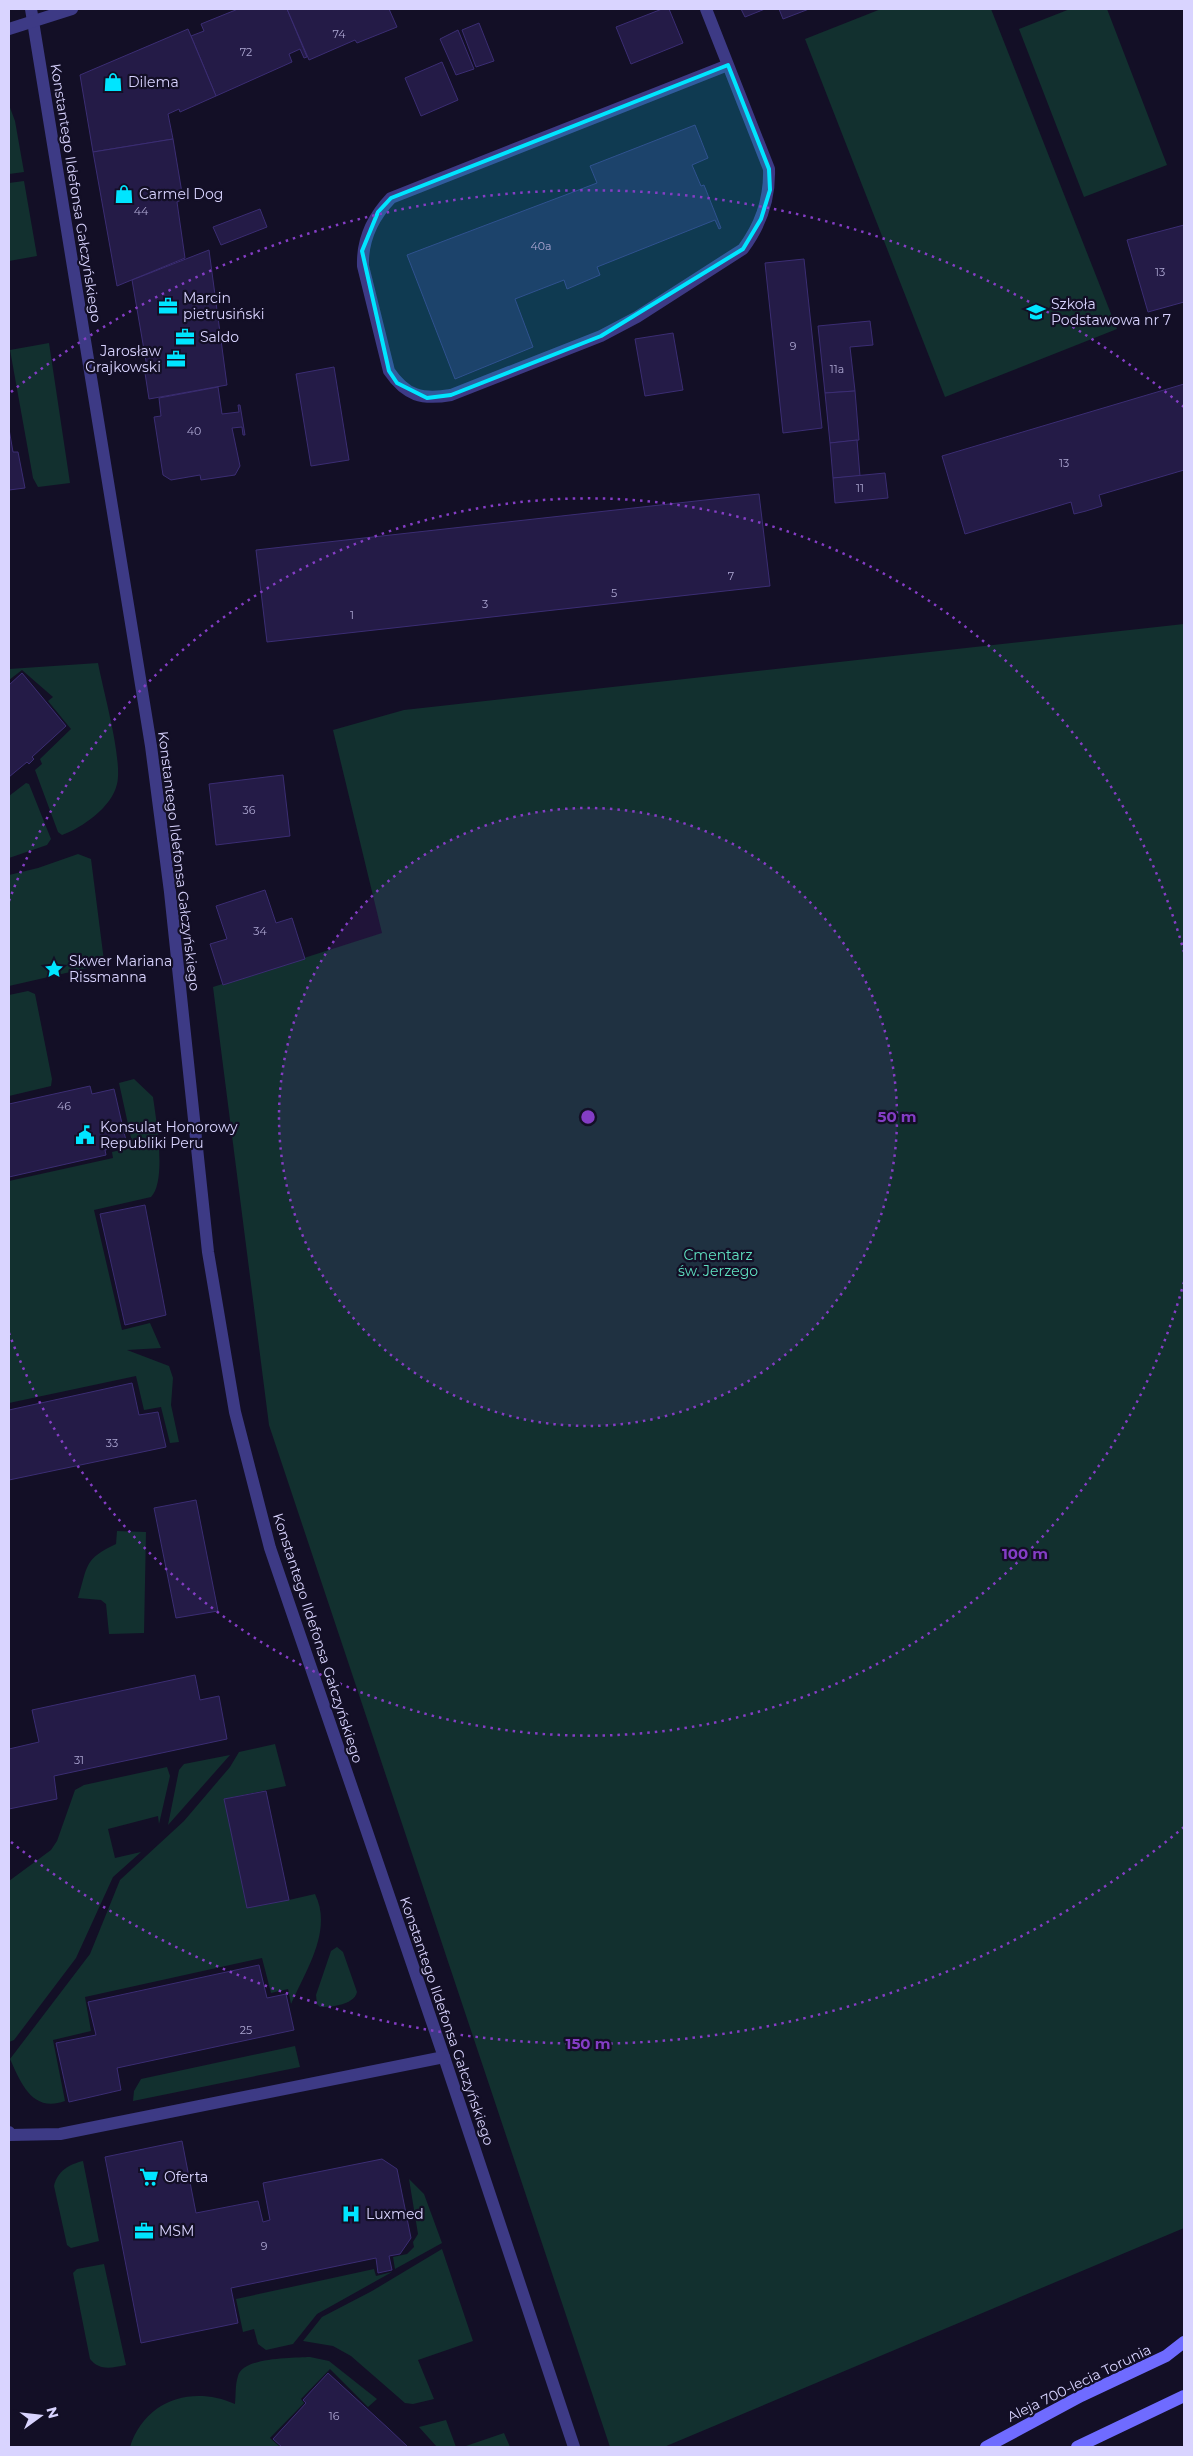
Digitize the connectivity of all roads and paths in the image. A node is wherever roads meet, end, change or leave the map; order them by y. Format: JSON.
{"nodes":[{"id":1,"x":31,"y":9,"type":"edge"},
{"id":2,"x":72,"y":9,"type":"edge"},
{"id":3,"x":706,"y":9,"type":"edge"},
{"id":4,"x":33,"y":23,"type":"junction"},
{"id":5,"x":9,"y":30,"type":"edge"},
{"id":6,"x":728,"y":65,"type":"junction"},
{"id":7,"x":444,"y":2057,"type":"junction"},
{"id":8,"x":9,"y":2134,"type":"edge"},
{"id":9,"x":1184,"y":2342,"type":"edge"},
{"id":10,"x":1184,"y":2396,"type":"edge"},
{"id":11,"x":574,"y":2447,"type":"edge"},
{"id":12,"x":986,"y":2447,"type":"edge"},
{"id":13,"x":1077,"y":2447,"type":"edge"}],
"edges":[{"from":1,"to":4,"type":"street","name":"Konstantego Ildefonsa Gałczyńskiego"},
{"from":2,"to":4,"type":"street"},
{"from":3,"to":6,"type":"street"},
{"from":4,"to":5,"type":"street"},
{"from":4,"to":7,"type":"street","name":"Konstantego Ildefonsa Gałczyńskiego"},
{"from":6,"to":6,"type":"street"},
{"from":7,"to":8,"type":"street"},
{"from":7,"to":11,"type":"street","name":"Konstantego Ildefonsa Gałczyńskiego"},
{"from":9,"to":12,"type":"main road","name":"Aleja 700-lecia Torunia"},
{"from":10,"to":13,"type":"main road"}]}
